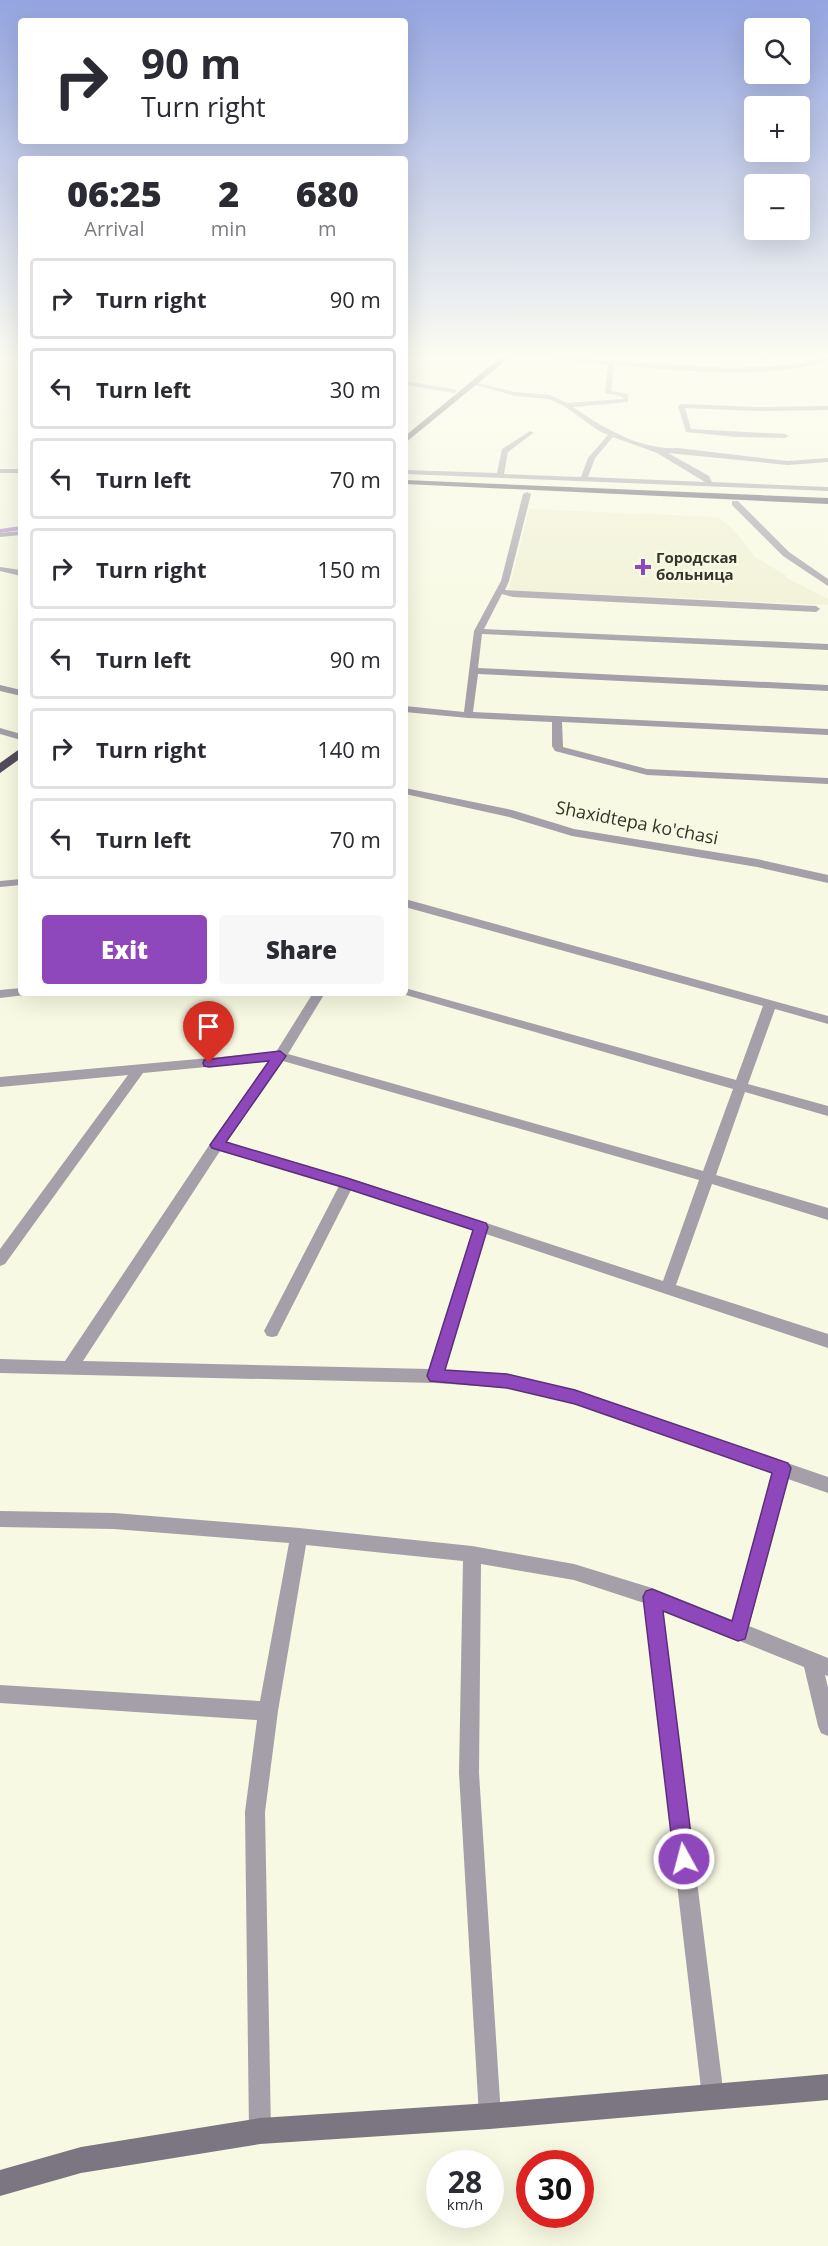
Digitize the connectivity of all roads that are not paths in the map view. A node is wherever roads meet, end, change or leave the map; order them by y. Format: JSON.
{"nodes":[{"id":1,"x":503,"y":462,"type":"edge"},
{"id":2,"x":591,"y":462,"type":"edge"},
{"id":3,"x":678,"y":462,"type":"edge"},
{"id":4,"x":771,"y":462,"type":"edge"},
{"id":5,"x":810,"y":462,"type":"edge"},
{"id":6,"x":0,"y":471,"type":"edge"},
{"id":7,"x":18,"y":471,"type":"edge"},
{"id":8,"x":408,"y":472,"type":"edge"},
{"id":9,"x":500,"y":475,"type":"junction"},
{"id":10,"x":584,"y":479,"type":"junction"},
{"id":11,"x":408,"y":482,"type":"edge"},
{"id":12,"x":672,"y":483,"type":"junction"},
{"id":13,"x":710,"y":484,"type":"junction"},
{"id":14,"x":408,"y":488,"type":"edge"},
{"id":15,"x":812,"y":488,"type":"junction"},
{"id":16,"x":828,"y":489,"type":"edge"},
{"id":17,"x":527,"y":494,"type":"junction"},
{"id":18,"x":672,"y":495,"type":"junction"},
{"id":19,"x":815,"y":501,"type":"junction"},
{"id":20,"x":828,"y":501,"type":"edge"},
{"id":21,"x":735,"y":503,"type":"junction"},
{"id":22,"x":828,"y":507,"type":"edge"},
{"id":23,"x":18,"y":533,"type":"edge"},
{"id":24,"x":0,"y":535,"type":"edge"},
{"id":25,"x":0,"y":569,"type":"edge"},
{"id":26,"x":18,"y":572,"type":"edge"},
{"id":27,"x":828,"y":583,"type":"edge"},
{"id":28,"x":500,"y":591,"type":"junction"},
{"id":29,"x":816,"y":609,"type":"dead end"},
{"id":30,"x":478,"y":631,"type":"junction"},
{"id":31,"x":828,"y":647,"type":"edge"},
{"id":32,"x":472,"y":671,"type":"junction"},
{"id":33,"x":0,"y":688,"type":"edge"},
{"id":34,"x":828,"y":688,"type":"edge"},
{"id":35,"x":18,"y":692,"type":"edge"},
{"id":36,"x":408,"y":709,"type":"edge"},
{"id":37,"x":468,"y":715,"type":"junction"},
{"id":38,"x":557,"y":719,"type":"junction"},
{"id":39,"x":0,"y":731,"type":"edge"},
{"id":40,"x":828,"y":732,"type":"edge"},
{"id":41,"x":18,"y":736,"type":"edge"},
{"id":42,"x":18,"y":754,"type":"edge"},
{"id":43,"x":0,"y":769,"type":"edge"},
{"id":44,"x":828,"y":782,"type":"edge"},
{"id":45,"x":408,"y":791,"type":"edge"},
{"id":46,"x":828,"y":879,"type":"edge"},
{"id":47,"x":18,"y":882,"type":"edge"},
{"id":48,"x":0,"y":884,"type":"edge"},
{"id":49,"x":408,"y":904,"type":"edge"},
{"id":50,"x":18,"y":992,"type":"edge"},
{"id":51,"x":408,"y":993,"type":"edge"},
{"id":52,"x":0,"y":994,"type":"edge"},
{"id":53,"x":317,"y":996,"type":"edge"},
{"id":54,"x":770,"y":1005,"type":"junction"},
{"id":55,"x":828,"y":1020,"type":"edge"},
{"id":56,"x":280,"y":1056,"type":"junction"},
{"id":57,"x":138,"y":1070,"type":"junction"},
{"id":58,"x":0,"y":1082,"type":"edge"},
{"id":59,"x":740,"y":1086,"type":"junction"},
{"id":60,"x":828,"y":1111,"type":"edge"},
{"id":61,"x":217,"y":1145,"type":"junction"},
{"id":62,"x":706,"y":1177,"type":"junction"},
{"id":63,"x":347,"y":1183,"type":"junction"},
{"id":64,"x":828,"y":1214,"type":"edge"},
{"id":65,"x":481,"y":1227,"type":"junction"},
{"id":66,"x":0,"y":1260,"type":"edge"},
{"id":67,"x":666,"y":1289,"type":"junction"},
{"id":68,"x":272,"y":1332,"type":"dead end"},
{"id":69,"x":828,"y":1341,"type":"edge"},
{"id":70,"x":0,"y":1366,"type":"edge"},
{"id":71,"x":70,"y":1367,"type":"junction"},
{"id":72,"x":435,"y":1376,"type":"junction"},
{"id":73,"x":782,"y":1468,"type":"junction"},
{"id":74,"x":828,"y":1485,"type":"edge"},
{"id":75,"x":0,"y":1519,"type":"edge"},
{"id":76,"x":299,"y":1536,"type":"junction"},
{"id":77,"x":472,"y":1554,"type":"junction"},
{"id":78,"x":652,"y":1597,"type":"junction"},
{"id":79,"x":738,"y":1632,"type":"junction"},
{"id":80,"x":820,"y":1664,"type":"edge"},
{"id":81,"x":0,"y":1694,"type":"edge"},
{"id":82,"x":268,"y":1711,"type":"junction"},
{"id":83,"x":828,"y":1726,"type":"edge"},
{"id":84,"x":828,"y":2087,"type":"edge"},
{"id":85,"x":713,"y":2097,"type":"junction"},
{"id":86,"x":489,"y":2116,"type":"junction"},
{"id":87,"x":260,"y":2131,"type":"junction"},
{"id":88,"x":0,"y":2183,"type":"edge"}],
"edges":[{"from":1,"to":9,"type":"street"},
{"from":2,"to":10,"type":"street"},
{"from":3,"to":13,"type":"street"},
{"from":4,"to":5,"type":"street"},
{"from":6,"to":7,"type":"street"},
{"from":8,"to":9,"type":"street"},
{"from":9,"to":10,"type":"street"},
{"from":10,"to":12,"type":"street"},
{"from":11,"to":18,"type":"main road"},
{"from":12,"to":13,"type":"street"},
{"from":12,"to":18,"type":"street"},
{"from":13,"to":15,"type":"street"},
{"from":14,"to":17,"type":"main road"},
{"from":15,"to":16,"type":"street"},
{"from":15,"to":19,"type":"street"},
{"from":17,"to":21,"type":"main road"},
{"from":17,"to":28,"type":"street"},
{"from":18,"to":19,"type":"main road"},
{"from":19,"to":20,"type":"main road"},
{"from":21,"to":22,"type":"main road"},
{"from":21,"to":27,"type":"street"},
{"from":23,"to":24,"type":"street"},
{"from":25,"to":26,"type":"street"},
{"from":28,"to":29,"type":"street"},
{"from":28,"to":30,"type":"street"},
{"from":30,"to":31,"type":"street"},
{"from":30,"to":32,"type":"street"},
{"from":32,"to":34,"type":"street"},
{"from":32,"to":37,"type":"street"},
{"from":33,"to":35,"type":"street"},
{"from":36,"to":37,"type":"street"},
{"from":37,"to":38,"type":"street"},
{"from":38,"to":40,"type":"street"},
{"from":38,"to":44,"type":"street"},
{"from":39,"to":41,"type":"street"},
{"from":42,"to":43,"type":"highway"},
{"from":45,"to":46,"type":"street","name":"Shaxidtepa ko'chasi"},
{"from":47,"to":48,"type":"street"},
{"from":49,"to":54,"type":"street"},
{"from":50,"to":52,"type":"street"},
{"from":51,"to":59,"type":"street"},
{"from":53,"to":56,"type":"street"},
{"from":54,"to":55,"type":"street"},
{"from":54,"to":59,"type":"street"},
{"from":56,"to":57,"type":"street"},
{"from":56,"to":61,"type":"street"},
{"from":56,"to":62,"type":"street"},
{"from":57,"to":58,"type":"street"},
{"from":57,"to":66,"type":"street"},
{"from":59,"to":60,"type":"street"},
{"from":59,"to":62,"type":"street"},
{"from":61,"to":63,"type":"street"},
{"from":61,"to":71,"type":"street"},
{"from":62,"to":64,"type":"street"},
{"from":62,"to":67,"type":"street"},
{"from":63,"to":65,"type":"street"},
{"from":63,"to":68,"type":"street"},
{"from":65,"to":67,"type":"street"},
{"from":65,"to":72,"type":"street"},
{"from":67,"to":69,"type":"street"},
{"from":70,"to":71,"type":"street"},
{"from":71,"to":72,"type":"street"},
{"from":72,"to":73,"type":"street"},
{"from":73,"to":74,"type":"street"},
{"from":73,"to":79,"type":"street"},
{"from":75,"to":76,"type":"street"},
{"from":76,"to":77,"type":"street"},
{"from":76,"to":82,"type":"street"},
{"from":77,"to":78,"type":"street"},
{"from":77,"to":86,"type":"street"},
{"from":78,"to":79,"type":"street"},
{"from":78,"to":85,"type":"street"},
{"from":79,"to":80,"type":"street"},
{"from":80,"to":83,"type":"street"},
{"from":81,"to":82,"type":"street"},
{"from":82,"to":87,"type":"street"},
{"from":84,"to":85,"type":"main road"},
{"from":85,"to":86,"type":"main road"},
{"from":86,"to":87,"type":"main road"},
{"from":87,"to":88,"type":"main road"}]}
